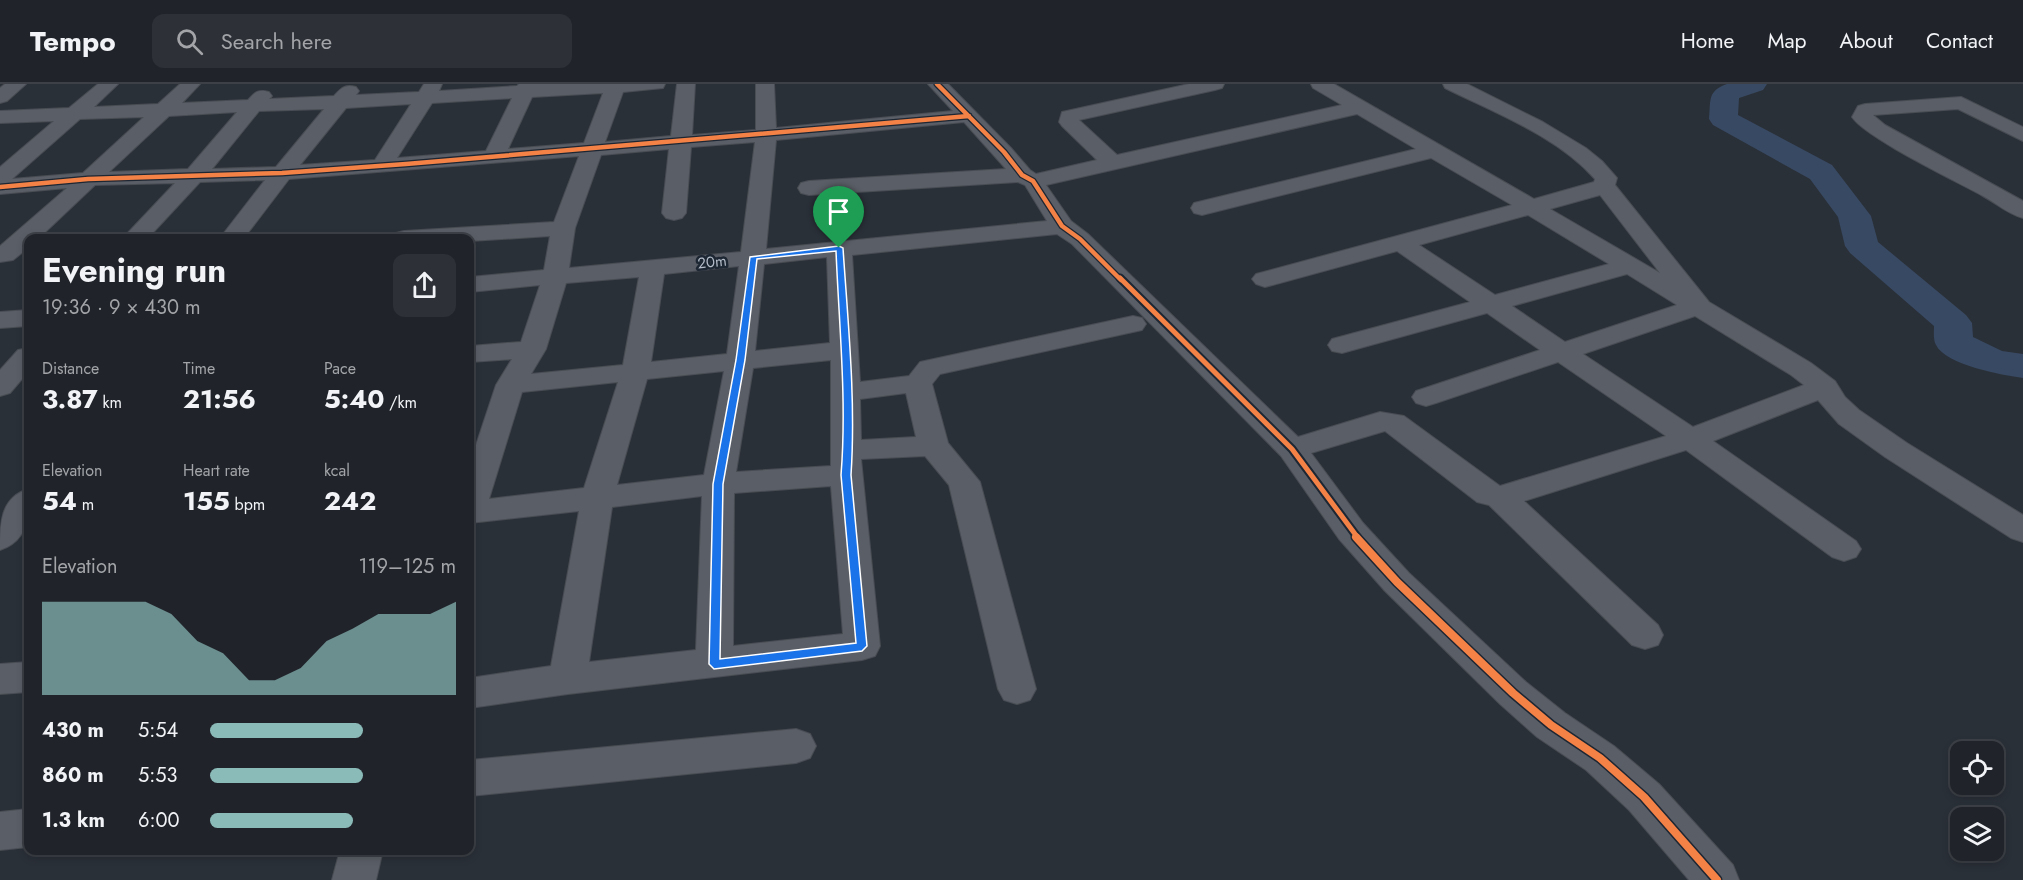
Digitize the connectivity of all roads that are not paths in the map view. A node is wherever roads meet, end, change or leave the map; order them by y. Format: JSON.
{"nodes":[{"id":1,"x":17,"y":84,"type":"edge"},
{"id":2,"x":90,"y":84,"type":"edge"},
{"id":3,"x":110,"y":84,"type":"edge"},
{"id":4,"x":191,"y":84,"type":"edge"},
{"id":5,"x":273,"y":84,"type":"edge"},
{"id":6,"x":355,"y":84,"type":"edge"},
{"id":7,"x":656,"y":84,"type":"edge"},
{"id":8,"x":686,"y":84,"type":"edge"},
{"id":9,"x":765,"y":84,"type":"edge"},
{"id":10,"x":937,"y":84,"type":"edge"},
{"id":11,"x":1215,"y":84,"type":"edge"},
{"id":12,"x":1320,"y":84,"type":"edge"},
{"id":13,"x":1452,"y":84,"type":"edge"},
{"id":14,"x":616,"y":85,"type":"edge"},
{"id":15,"x":526,"y":88,"type":"edge"},
{"id":16,"x":440,"y":90,"type":"edge"},
{"id":17,"x":0,"y":97,"type":"edge"},
{"id":18,"x":341,"y":102,"type":"junction"},
{"id":19,"x":252,"y":106,"type":"junction"},
{"id":20,"x":1360,"y":107,"type":"junction"},
{"id":21,"x":163,"y":110,"type":"junction"},
{"id":22,"x":74,"y":114,"type":"junction"},
{"id":23,"x":53,"y":115,"type":"junction"},
{"id":24,"x":969,"y":116,"type":"junction"},
{"id":25,"x":0,"y":117,"type":"edge"},
{"id":26,"x":766,"y":135,"type":"junction"},
{"id":27,"x":2023,"y":135,"type":"edge"},
{"id":28,"x":680,"y":141,"type":"junction"},
{"id":29,"x":593,"y":148,"type":"junction"},
{"id":30,"x":1432,"y":151,"type":"junction"},
{"id":31,"x":494,"y":157,"type":"junction"},
{"id":32,"x":0,"y":158,"type":"edge"},
{"id":33,"x":1113,"y":163,"type":"junction"},
{"id":34,"x":406,"y":164,"type":"junction"},
{"id":35,"x":382,"y":165,"type":"junction"},
{"id":36,"x":282,"y":172,"type":"junction"},
{"id":37,"x":196,"y":174,"type":"junction"},
{"id":38,"x":0,"y":178,"type":"edge"},
{"id":39,"x":1027,"y":178,"type":"junction"},
{"id":40,"x":88,"y":179,"type":"junction"},
{"id":41,"x":1604,"y":185,"type":"junction"},
{"id":42,"x":0,"y":187,"type":"edge"},
{"id":43,"x":809,"y":189,"type":"dead end"},
{"id":44,"x":2013,"y":196,"type":"edge"},
{"id":45,"x":1202,"y":208,"type":"dead end"},
{"id":46,"x":1532,"y":208,"type":"junction"},
{"id":47,"x":2023,"y":211,"type":"edge"},
{"id":48,"x":674,"y":213,"type":"dead end"},
{"id":49,"x":1062,"y":226,"type":"junction"},
{"id":50,"x":563,"y":228,"type":"junction"},
{"id":51,"x":30,"y":234,"type":"edge"},
{"id":52,"x":139,"y":234,"type":"edge"},
{"id":53,"x":235,"y":234,"type":"edge"},
{"id":54,"x":468,"y":234,"type":"edge"},
{"id":55,"x":24,"y":239,"type":"edge"},
{"id":56,"x":1401,"y":243,"type":"junction"},
{"id":57,"x":839,"y":248,"type":"junction"},
{"id":58,"x":24,"y":253,"type":"edge"},
{"id":59,"x":2,"y":255,"type":"edge"},
{"id":60,"x":753,"y":257,"type":"junction"},
{"id":61,"x":1632,"y":265,"type":"junction"},
{"id":62,"x":653,"y":268,"type":"junction"},
{"id":63,"x":555,"y":277,"type":"junction"},
{"id":64,"x":1265,"y":279,"type":"dead end"},
{"id":65,"x":474,"y":284,"type":"edge"},
{"id":66,"x":1490,"y":303,"type":"junction"},
{"id":67,"x":1699,"y":306,"type":"junction"},
{"id":68,"x":24,"y":318,"type":"edge"},
{"id":69,"x":0,"y":320,"type":"edge"},
{"id":70,"x":1133,"y":324,"type":"dead end"},
{"id":71,"x":1342,"y":345,"type":"dead end"},
{"id":72,"x":532,"y":349,"type":"junction"},
{"id":73,"x":845,"y":350,"type":"junction"},
{"id":74,"x":1561,"y":352,"type":"junction"},
{"id":75,"x":474,"y":354,"type":"edge"},
{"id":76,"x":740,"y":360,"type":"junction"},
{"id":77,"x":24,"y":362,"type":"edge"},
{"id":78,"x":635,"y":374,"type":"junction"},
{"id":79,"x":918,"y":383,"type":"junction"},
{"id":80,"x":510,"y":385,"type":"junction"},
{"id":81,"x":7,"y":386,"type":"edge"},
{"id":82,"x":1825,"y":387,"type":"junction"},
{"id":83,"x":846,"y":392,"type":"junction"},
{"id":84,"x":1426,"y":397,"type":"dead end"},
{"id":85,"x":1690,"y":439,"type":"junction"},
{"id":86,"x":933,"y":446,"type":"junction"},
{"id":87,"x":1292,"y":450,"type":"junction"},
{"id":88,"x":847,"y":462,"type":"junction"},
{"id":89,"x":477,"y":463,"type":"edge"},
{"id":90,"x":474,"y":484,"type":"edge"},
{"id":91,"x":718,"y":484,"type":"junction"},
{"id":92,"x":597,"y":496,"type":"junction"},
{"id":93,"x":1500,"y":497,"type":"junction"},
{"id":94,"x":20,"y":506,"type":"edge"},
{"id":95,"x":474,"y":511,"type":"edge"},
{"id":96,"x":2023,"y":530,"type":"edge"},
{"id":97,"x":0,"y":538,"type":"edge"},
{"id":98,"x":1844,"y":549,"type":"dead end"},
{"id":99,"x":1646,"y":635,"type":"dead end"},
{"id":100,"x":714,"y":664,"type":"junction"},
{"id":101,"x":24,"y":677,"type":"edge"},
{"id":102,"x":0,"y":679,"type":"edge"},
{"id":103,"x":568,"y":679,"type":"junction"},
{"id":104,"x":1017,"y":689,"type":"dead end"},
{"id":105,"x":474,"y":692,"type":"edge"},
{"id":106,"x":796,"y":746,"type":"dead end"},
{"id":107,"x":474,"y":778,"type":"edge"},
{"id":108,"x":24,"y":828,"type":"edge"},
{"id":109,"x":0,"y":831,"type":"edge"},
{"id":110,"x":361,"y":855,"type":"edge"},
{"id":111,"x":354,"y":880,"type":"edge"},
{"id":112,"x":1717,"y":880,"type":"edge"}],
"edges":[{"from":1,"to":17,"type":"street"},
{"from":2,"to":23,"type":"street"},
{"from":3,"to":22,"type":"street"},
{"from":4,"to":21,"type":"street"},
{"from":5,"to":19,"type":"street"},
{"from":6,"to":18,"type":"street"},
{"from":7,"to":14,"type":"street"},
{"from":8,"to":28,"type":"street"},
{"from":9,"to":26,"type":"street"},
{"from":10,"to":24,"type":"street"},
{"from":11,"to":33,"type":"street"},
{"from":12,"to":20,"type":"street"},
{"from":13,"to":41,"type":"street"},
{"from":14,"to":15,"type":"street"},
{"from":14,"to":29,"type":"street"},
{"from":15,"to":16,"type":"street"},
{"from":15,"to":31,"type":"street"},
{"from":16,"to":18,"type":"street"},
{"from":16,"to":34,"type":"street"},
{"from":16,"to":35,"type":"street"},
{"from":18,"to":19,"type":"street"},
{"from":18,"to":36,"type":"street"},
{"from":19,"to":21,"type":"street"},
{"from":19,"to":37,"type":"street"},
{"from":20,"to":30,"type":"street"},
{"from":20,"to":33,"type":"street"},
{"from":21,"to":22,"type":"street"},
{"from":21,"to":40,"type":"street"},
{"from":22,"to":23,"type":"street"},
{"from":22,"to":38,"type":"street"},
{"from":23,"to":25,"type":"street"},
{"from":23,"to":32,"type":"street"},
{"from":24,"to":26,"type":"street"},
{"from":24,"to":39,"type":"street"},
{"from":26,"to":28,"type":"street"},
{"from":26,"to":60,"type":"street"},
{"from":27,"to":44,"type":"street"},
{"from":28,"to":29,"type":"street"},
{"from":28,"to":48,"type":"street"},
{"from":29,"to":31,"type":"street"},
{"from":29,"to":50,"type":"street"},
{"from":30,"to":45,"type":"street"},
{"from":30,"to":46,"type":"street"},
{"from":31,"to":34,"type":"street"},
{"from":33,"to":39,"type":"street"},
{"from":34,"to":35,"type":"street"},
{"from":35,"to":36,"type":"street"},
{"from":36,"to":37,"type":"street"},
{"from":36,"to":53,"type":"street"},
{"from":37,"to":40,"type":"street"},
{"from":37,"to":52,"type":"street"},
{"from":39,"to":43,"type":"street"},
{"from":39,"to":49,"type":"street"},
{"from":40,"to":42,"type":"street"},
{"from":40,"to":51,"type":"street"},
{"from":41,"to":46,"type":"street"},
{"from":41,"to":67,"type":"street"},
{"from":44,"to":47,"type":"street"},
{"from":46,"to":56,"type":"street"},
{"from":46,"to":61,"type":"street"},
{"from":49,"to":57,"type":"street","name":"20m"},
{"from":49,"to":87,"type":"street"},
{"from":50,"to":54,"type":"street"},
{"from":50,"to":63,"type":"street"},
{"from":55,"to":59,"type":"street"},
{"from":56,"to":64,"type":"street"},
{"from":56,"to":66,"type":"street"},
{"from":57,"to":60,"type":"street","name":"20m"},
{"from":57,"to":73,"type":"street"},
{"from":58,"to":59,"type":"street"},
{"from":60,"to":62,"type":"street","name":"20m"},
{"from":60,"to":76,"type":"street"},
{"from":61,"to":66,"type":"street"},
{"from":61,"to":67,"type":"street"},
{"from":62,"to":63,"type":"street","name":"20m"},
{"from":62,"to":78,"type":"street"},
{"from":63,"to":65,"type":"street","name":"20m"},
{"from":63,"to":72,"type":"street"},
{"from":66,"to":71,"type":"street"},
{"from":66,"to":74,"type":"street"},
{"from":67,"to":74,"type":"street"},
{"from":67,"to":82,"type":"street"},
{"from":68,"to":69,"type":"street"},
{"from":70,"to":79,"type":"street"},
{"from":72,"to":75,"type":"street"},
{"from":72,"to":80,"type":"street"},
{"from":73,"to":76,"type":"street"},
{"from":73,"to":83,"type":"street"},
{"from":74,"to":84,"type":"street"},
{"from":74,"to":85,"type":"street"},
{"from":76,"to":78,"type":"street"},
{"from":76,"to":91,"type":"street"},
{"from":77,"to":81,"type":"street"},
{"from":78,"to":80,"type":"street"},
{"from":78,"to":92,"type":"street"},
{"from":79,"to":83,"type":"street"},
{"from":79,"to":86,"type":"street"},
{"from":80,"to":89,"type":"street"},
{"from":82,"to":85,"type":"street"},
{"from":82,"to":96,"type":"street"},
{"from":83,"to":88,"type":"street"},
{"from":85,"to":93,"type":"street"},
{"from":85,"to":98,"type":"street"},
{"from":86,"to":88,"type":"street"},
{"from":86,"to":104,"type":"street"},
{"from":87,"to":93,"type":"street"},
{"from":87,"to":112,"type":"street"},
{"from":88,"to":91,"type":"street"},
{"from":88,"to":100,"type":"street"},
{"from":89,"to":90,"type":"street"},
{"from":91,"to":92,"type":"street"},
{"from":91,"to":100,"type":"street"},
{"from":92,"to":95,"type":"street"},
{"from":92,"to":103,"type":"street"},
{"from":93,"to":99,"type":"street"},
{"from":94,"to":97,"type":"street"},
{"from":100,"to":103,"type":"street"},
{"from":101,"to":102,"type":"street"},
{"from":103,"to":105,"type":"street"},
{"from":106,"to":107,"type":"street"},
{"from":108,"to":109,"type":"street"},
{"from":110,"to":111,"type":"street"}]}
